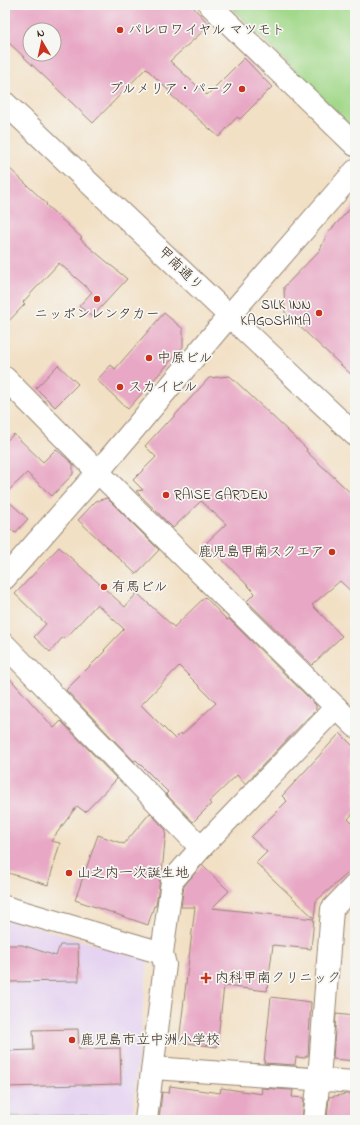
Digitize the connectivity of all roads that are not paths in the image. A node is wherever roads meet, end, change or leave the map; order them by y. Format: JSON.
{"nodes":[{"id":1,"x":210,"y":5,"type":"edge"},
{"id":2,"x":5,"y":103,"type":"edge"},
{"id":3,"x":355,"y":145,"type":"edge"},
{"id":4,"x":355,"y":171,"type":"edge"},
{"id":5,"x":229,"y":316,"type":"junction"},
{"id":6,"x":5,"y":378,"type":"edge"},
{"id":7,"x":355,"y":435,"type":"edge"},
{"id":8,"x":98,"y":472,"type":"junction"},
{"id":9,"x":5,"y":578,"type":"edge"},
{"id":10,"x":5,"y":644,"type":"edge"},
{"id":11,"x":336,"y":707,"type":"junction"},
{"id":12,"x":355,"y":726,"type":"edge"},
{"id":13,"x":201,"y":848,"type":"junction"},
{"id":14,"x":355,"y":885,"type":"edge"},
{"id":15,"x":5,"y":907,"type":"edge"},
{"id":16,"x":162,"y":953,"type":"junction"},
{"id":17,"x":153,"y":1068,"type":"junction"},
{"id":18,"x":318,"y":1079,"type":"junction"},
{"id":19,"x":355,"y":1082,"type":"edge"},
{"id":20,"x":146,"y":1120,"type":"edge"},
{"id":21,"x":314,"y":1120,"type":"edge"}],
"edges":[{"from":1,"to":3,"type":"street"},
{"from":2,"to":5,"type":"street","name":"甲南通り"},
{"from":4,"to":5,"type":"street"},
{"from":5,"to":7,"type":"street","name":"甲南通り"},
{"from":5,"to":8,"type":"street"},
{"from":6,"to":8,"type":"street"},
{"from":8,"to":9,"type":"street"},
{"from":8,"to":11,"type":"street"},
{"from":10,"to":13,"type":"street"},
{"from":11,"to":12,"type":"street"},
{"from":11,"to":13,"type":"street"},
{"from":13,"to":16,"type":"street"},
{"from":14,"to":18,"type":"street"},
{"from":15,"to":16,"type":"street"},
{"from":16,"to":17,"type":"street"},
{"from":17,"to":18,"type":"street"},
{"from":17,"to":20,"type":"street"},
{"from":18,"to":19,"type":"street"},
{"from":18,"to":21,"type":"street"}]}
